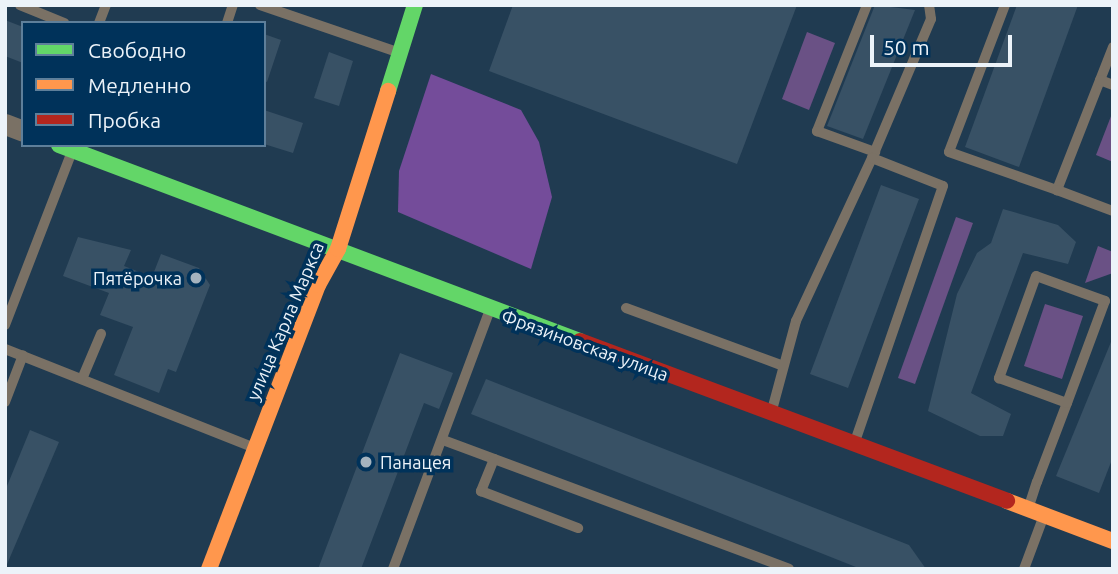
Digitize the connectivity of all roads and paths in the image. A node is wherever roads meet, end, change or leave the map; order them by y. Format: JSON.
{"nodes":[{"id":1,"x":20,"y":5,"type":"edge"},
{"id":2,"x":260,"y":5,"type":"edge"},
{"id":3,"x":415,"y":5,"type":"edge"},
{"id":4,"x":867,"y":5,"type":"edge"},
{"id":5,"x":929,"y":5,"type":"edge"},
{"id":6,"x":1005,"y":5,"type":"edge"},
{"id":7,"x":59,"y":21,"type":"edge"},
{"id":8,"x":1113,"y":47,"type":"edge"},
{"id":9,"x":397,"y":52,"type":"junction"},
{"id":10,"x":1100,"y":80,"type":"junction"},
{"id":11,"x":1113,"y":85,"type":"edge"},
{"id":12,"x":62,"y":147,"type":"edge"},
{"id":13,"x":874,"y":155,"type":"junction"},
{"id":14,"x":1057,"y":190,"type":"junction"},
{"id":15,"x":1113,"y":211,"type":"edge"},
{"id":16,"x":338,"y":249,"type":"junction"},
{"id":17,"x":1109,"y":298,"type":"edge"},
{"id":18,"x":626,"y":308,"type":"dead end"},
{"id":19,"x":490,"y":310,"type":"junction"},
{"id":20,"x":5,"y":325,"type":"edge"},
{"id":21,"x":101,"y":334,"type":"dead end"},
{"id":22,"x":5,"y":349,"type":"edge"},
{"id":23,"x":23,"y":355,"type":"junction"},
{"id":24,"x":781,"y":365,"type":"junction"},
{"id":25,"x":82,"y":379,"type":"junction"},
{"id":26,"x":5,"y":401,"type":"edge"},
{"id":27,"x":1067,"y":403,"type":"junction"},
{"id":28,"x":771,"y":413,"type":"junction"},
{"id":29,"x":443,"y":440,"type":"junction"},
{"id":30,"x":854,"y":444,"type":"junction"},
{"id":31,"x":255,"y":447,"type":"junction"},
{"id":32,"x":494,"y":459,"type":"junction"},
{"id":33,"x":1028,"y":508,"type":"junction"},
{"id":34,"x":1045,"y":515,"type":"junction"},
{"id":35,"x":578,"y":528,"type":"dead end"},
{"id":36,"x":1113,"y":541,"type":"edge"},
{"id":37,"x":209,"y":569,"type":"edge"},
{"id":38,"x":393,"y":569,"type":"edge"},
{"id":39,"x":789,"y":569,"type":"edge"},
{"id":40,"x":1024,"y":569,"type":"edge"}],
"edges":[{"from":1,"to":7,"type":"lane"},
{"from":2,"to":9,"type":"lane"},
{"from":3,"to":9,"type":"street","name":"улица Карла Маркса"},
{"from":4,"to":13,"type":"lane"},
{"from":5,"to":13,"type":"lane"},
{"from":6,"to":14,"type":"lane"},
{"from":8,"to":10,"type":"lane"},
{"from":9,"to":16,"type":"street","name":"улица Карла Маркса"},
{"from":10,"to":11,"type":"lane"},
{"from":10,"to":14,"type":"lane"},
{"from":12,"to":16,"type":"street","name":"Фрязиновская улица"},
{"from":12,"to":20,"type":"lane"},
{"from":13,"to":24,"type":"lane"},
{"from":13,"to":30,"type":"lane"},
{"from":14,"to":15,"type":"lane"},
{"from":16,"to":19,"type":"street","name":"Фрязиновская улица"},
{"from":16,"to":31,"type":"street","name":"улица Карла Маркса"},
{"from":17,"to":27,"type":"lane"},
{"from":17,"to":27,"type":"lane"},
{"from":18,"to":24,"type":"lane"},
{"from":19,"to":28,"type":"street","name":"Фрязиновская улица"},
{"from":19,"to":29,"type":"lane"},
{"from":21,"to":25,"type":"lane"},
{"from":22,"to":23,"type":"lane"},
{"from":23,"to":25,"type":"lane"},
{"from":23,"to":26,"type":"lane"},
{"from":24,"to":28,"type":"lane"},
{"from":25,"to":31,"type":"lane"},
{"from":27,"to":33,"type":"lane"},
{"from":28,"to":30,"type":"street","name":"Фрязиновская улица"},
{"from":29,"to":32,"type":"lane"},
{"from":29,"to":38,"type":"lane"},
{"from":30,"to":33,"type":"street","name":"Фрязиновская улица"},
{"from":31,"to":37,"type":"street","name":"улица Карла Маркса"},
{"from":32,"to":35,"type":"lane"},
{"from":32,"to":39,"type":"lane"},
{"from":33,"to":34,"type":"street","name":"Фрязиновская улица"},
{"from":34,"to":36,"type":"street","name":"Фрязиновская улица"},
{"from":34,"to":40,"type":"lane"}]}
